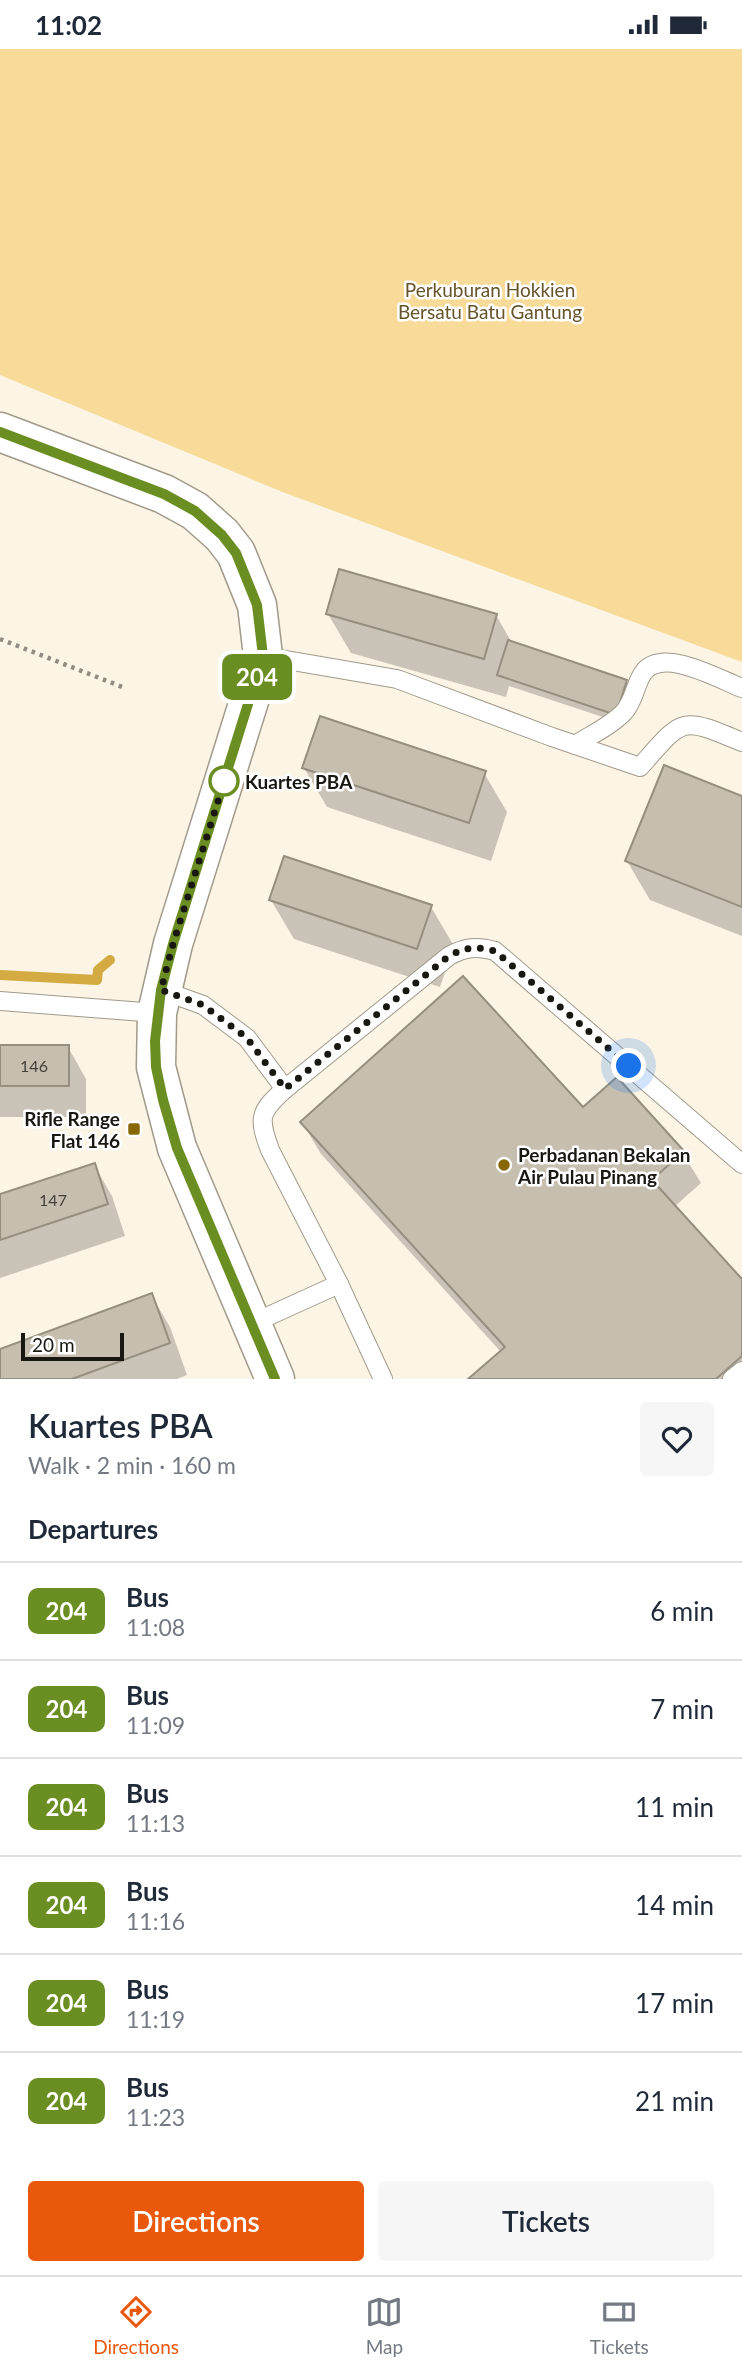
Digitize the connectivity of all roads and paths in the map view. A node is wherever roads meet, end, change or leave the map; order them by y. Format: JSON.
{"nodes":[{"id":1,"x":0,"y":432,"type":"edge"},
{"id":2,"x":0,"y":639,"type":"edge"},
{"id":3,"x":263,"y":656,"type":"junction"},
{"id":4,"x":125,"y":688,"type":"dead end"},
{"id":5,"x":742,"y":688,"type":"edge"},
{"id":6,"x":742,"y":742,"type":"edge"},
{"id":7,"x":575,"y":745,"type":"junction"},
{"id":8,"x":0,"y":1001,"type":"edge"},
{"id":9,"x":159,"y":1001,"type":"junction"},
{"id":10,"x":285,"y":1089,"type":"junction"},
{"id":11,"x":742,"y":1164,"type":"edge"},
{"id":12,"x":339,"y":1284,"type":"junction"},
{"id":13,"x":251,"y":1324,"type":"junction"},
{"id":14,"x":742,"y":1371,"type":"edge"},
{"id":15,"x":275,"y":1379,"type":"edge"},
{"id":16,"x":383,"y":1379,"type":"edge"},
{"id":17,"x":732,"y":1379,"type":"edge"}],
"edges":[{"from":1,"to":3,"type":"street"},
{"from":2,"to":4,"type":"path"},
{"from":3,"to":7,"type":"lane"},
{"from":3,"to":9,"type":"street"},
{"from":5,"to":7,"type":"lane"},
{"from":6,"to":7,"type":"lane"},
{"from":8,"to":9,"type":"lane"},
{"from":9,"to":10,"type":"lane"},
{"from":9,"to":13,"type":"street"},
{"from":10,"to":11,"type":"lane"},
{"from":10,"to":12,"type":"lane"},
{"from":12,"to":13,"type":"lane"},
{"from":12,"to":16,"type":"lane"},
{"from":13,"to":15,"type":"street"},
{"from":14,"to":17,"type":"lane"}]}
